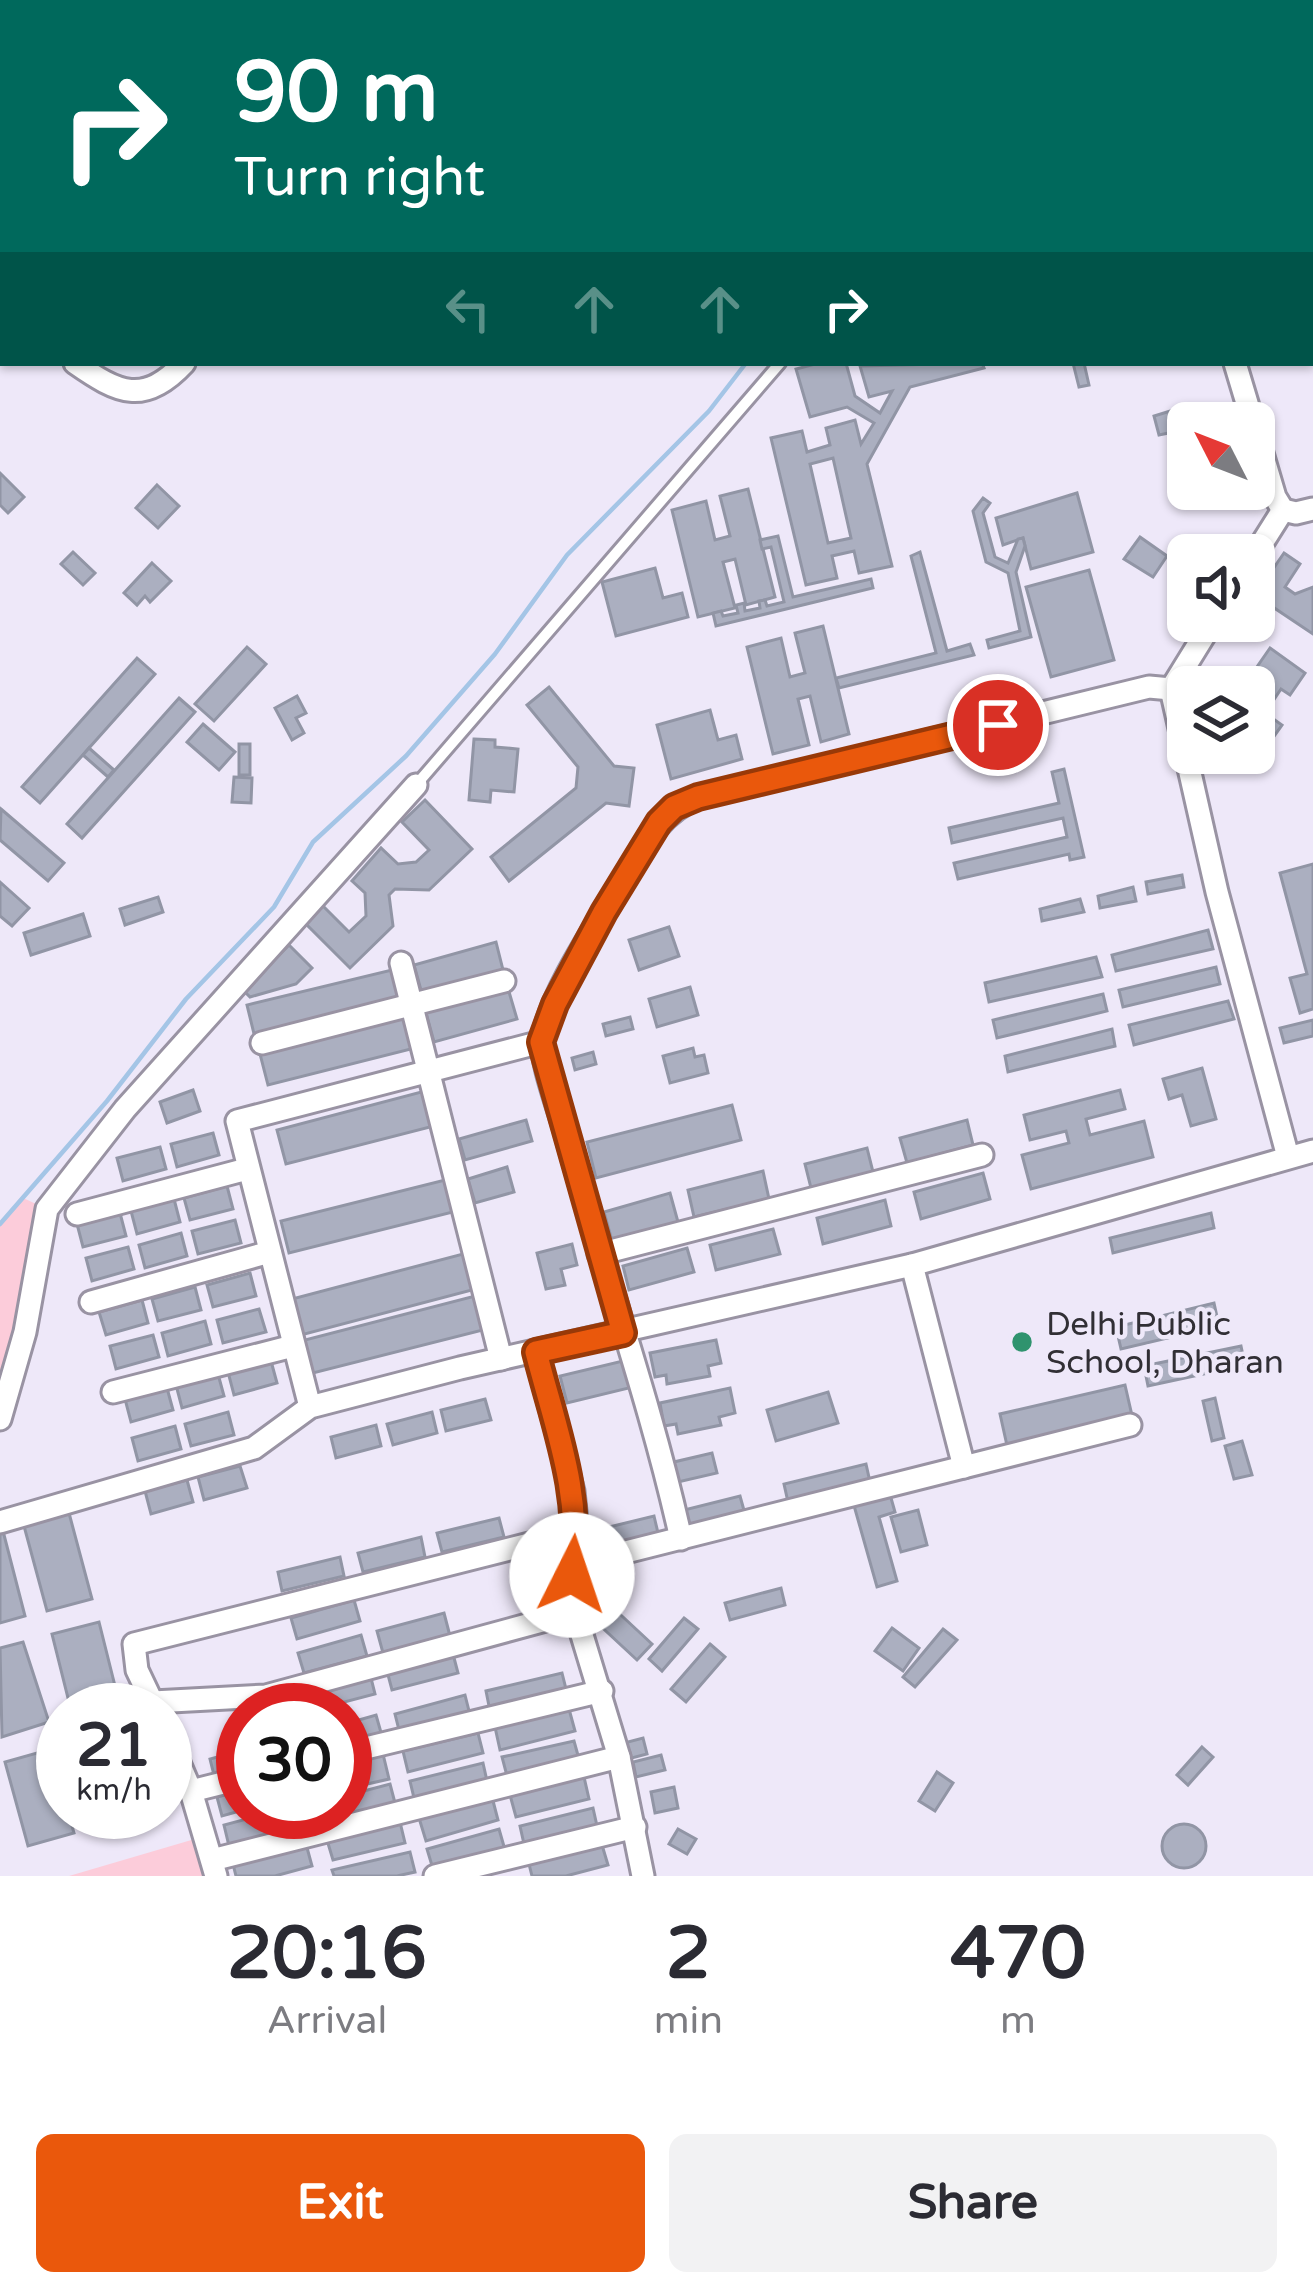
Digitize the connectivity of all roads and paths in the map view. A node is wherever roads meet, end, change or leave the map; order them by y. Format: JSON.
{"nodes":[{"id":1,"x":79,"y":366,"type":"edge"},
{"id":2,"x":181,"y":366,"type":"edge"},
{"id":3,"x":777,"y":366,"type":"edge"},
{"id":4,"x":1236,"y":366,"type":"edge"},
{"id":5,"x":1247,"y":402,"type":"edge"},
{"id":6,"x":1275,"y":497,"type":"edge"},
{"id":7,"x":1313,"y":509,"type":"edge"},
{"id":8,"x":1283,"y":510,"type":"junction"},
{"id":9,"x":1268,"y":534,"type":"edge"},
{"id":10,"x":1167,"y":688,"type":"edge"},
{"id":11,"x":1190,"y":774,"type":"edge"},
{"id":12,"x":416,"y":785,"type":"joint"},
{"id":13,"x":401,"y":963,"type":"dead end"},
{"id":14,"x":504,"y":981,"type":"dead end"},
{"id":15,"x":413,"y":1005,"type":"junction"},
{"id":16,"x":541,"y":1042,"type":"junction"},
{"id":17,"x":262,"y":1043,"type":"dead end"},
{"id":18,"x":431,"y":1072,"type":"junction"},
{"id":19,"x":1313,"y":1151,"type":"edge"},
{"id":20,"x":982,"y":1155,"type":"dead end"},
{"id":21,"x":1288,"y":1157,"type":"junction"},
{"id":22,"x":248,"y":1169,"type":"junction"},
{"id":23,"x":77,"y":1214,"type":"dead end"},
{"id":24,"x":270,"y":1252,"type":"junction"},
{"id":25,"x":598,"y":1254,"type":"junction"},
{"id":26,"x":912,"y":1265,"type":"junction"},
{"id":27,"x":91,"y":1302,"type":"dead end"},
{"id":28,"x":623,"y":1333,"type":"junction"},
{"id":29,"x":293,"y":1346,"type":"junction"},
{"id":30,"x":536,"y":1352,"type":"junction"},
{"id":31,"x":501,"y":1359,"type":"junction"},
{"id":32,"x":112,"y":1392,"type":"dead end"},
{"id":33,"x":310,"y":1407,"type":"junction"},
{"id":34,"x":0,"y":1419,"type":"edge"},
{"id":35,"x":1130,"y":1425,"type":"dead end"},
{"id":36,"x":964,"y":1467,"type":"junction"},
{"id":37,"x":0,"y":1522,"type":"edge"},
{"id":38,"x":577,"y":1532,"type":"junction"},
{"id":39,"x":681,"y":1539,"type":"junction"},
{"id":40,"x":602,"y":1558,"type":"dead end"},
{"id":41,"x":575,"y":1612,"type":"junction"},
{"id":42,"x":144,"y":1683,"type":"edge"},
{"id":43,"x":602,"y":1691,"type":"junction"},
{"id":44,"x":192,"y":1703,"type":"edge"},
{"id":45,"x":372,"y":1746,"type":"edge"},
{"id":46,"x":619,"y":1757,"type":"junction"},
{"id":47,"x":192,"y":1794,"type":"edge"},
{"id":48,"x":635,"y":1828,"type":"junction"},
{"id":49,"x":214,"y":1868,"type":"edge"},
{"id":50,"x":435,"y":1876,"type":"edge"},
{"id":51,"x":643,"y":1876,"type":"edge"}],
"edges":[{"from":1,"to":2,"type":"street"},
{"from":3,"to":12,"type":"lane"},
{"from":4,"to":5,"type":"street"},
{"from":6,"to":8,"type":"street"},
{"from":7,"to":8,"type":"street"},
{"from":8,"to":9,"type":"street"},
{"from":10,"to":16,"type":"street"},
{"from":11,"to":21,"type":"street"},
{"from":12,"to":34,"type":"street"},
{"from":13,"to":15,"type":"street"},
{"from":14,"to":15,"type":"street"},
{"from":15,"to":17,"type":"street"},
{"from":15,"to":18,"type":"street"},
{"from":16,"to":18,"type":"street"},
{"from":16,"to":25,"type":"street"},
{"from":18,"to":22,"type":"street"},
{"from":18,"to":31,"type":"street"},
{"from":19,"to":21,"type":"street"},
{"from":20,"to":25,"type":"street"},
{"from":21,"to":26,"type":"street"},
{"from":22,"to":23,"type":"street"},
{"from":22,"to":24,"type":"street"},
{"from":24,"to":27,"type":"street"},
{"from":24,"to":29,"type":"street"},
{"from":25,"to":28,"type":"street"},
{"from":26,"to":28,"type":"street"},
{"from":26,"to":36,"type":"street"},
{"from":28,"to":30,"type":"street"},
{"from":28,"to":39,"type":"street"},
{"from":29,"to":32,"type":"street"},
{"from":29,"to":33,"type":"street"},
{"from":30,"to":31,"type":"street"},
{"from":30,"to":38,"type":"street"},
{"from":31,"to":33,"type":"street"},
{"from":33,"to":37,"type":"street"},
{"from":35,"to":36,"type":"street"},
{"from":36,"to":39,"type":"street"},
{"from":38,"to":41,"type":"street"},
{"from":38,"to":42,"type":"street"},
{"from":39,"to":40,"type":"street"},
{"from":41,"to":43,"type":"street"},
{"from":41,"to":44,"type":"street"},
{"from":43,"to":45,"type":"street"},
{"from":43,"to":46,"type":"street"},
{"from":46,"to":48,"type":"street"},
{"from":46,"to":49,"type":"street"},
{"from":47,"to":49,"type":"street"},
{"from":48,"to":50,"type":"street"},
{"from":48,"to":51,"type":"street"}]}
